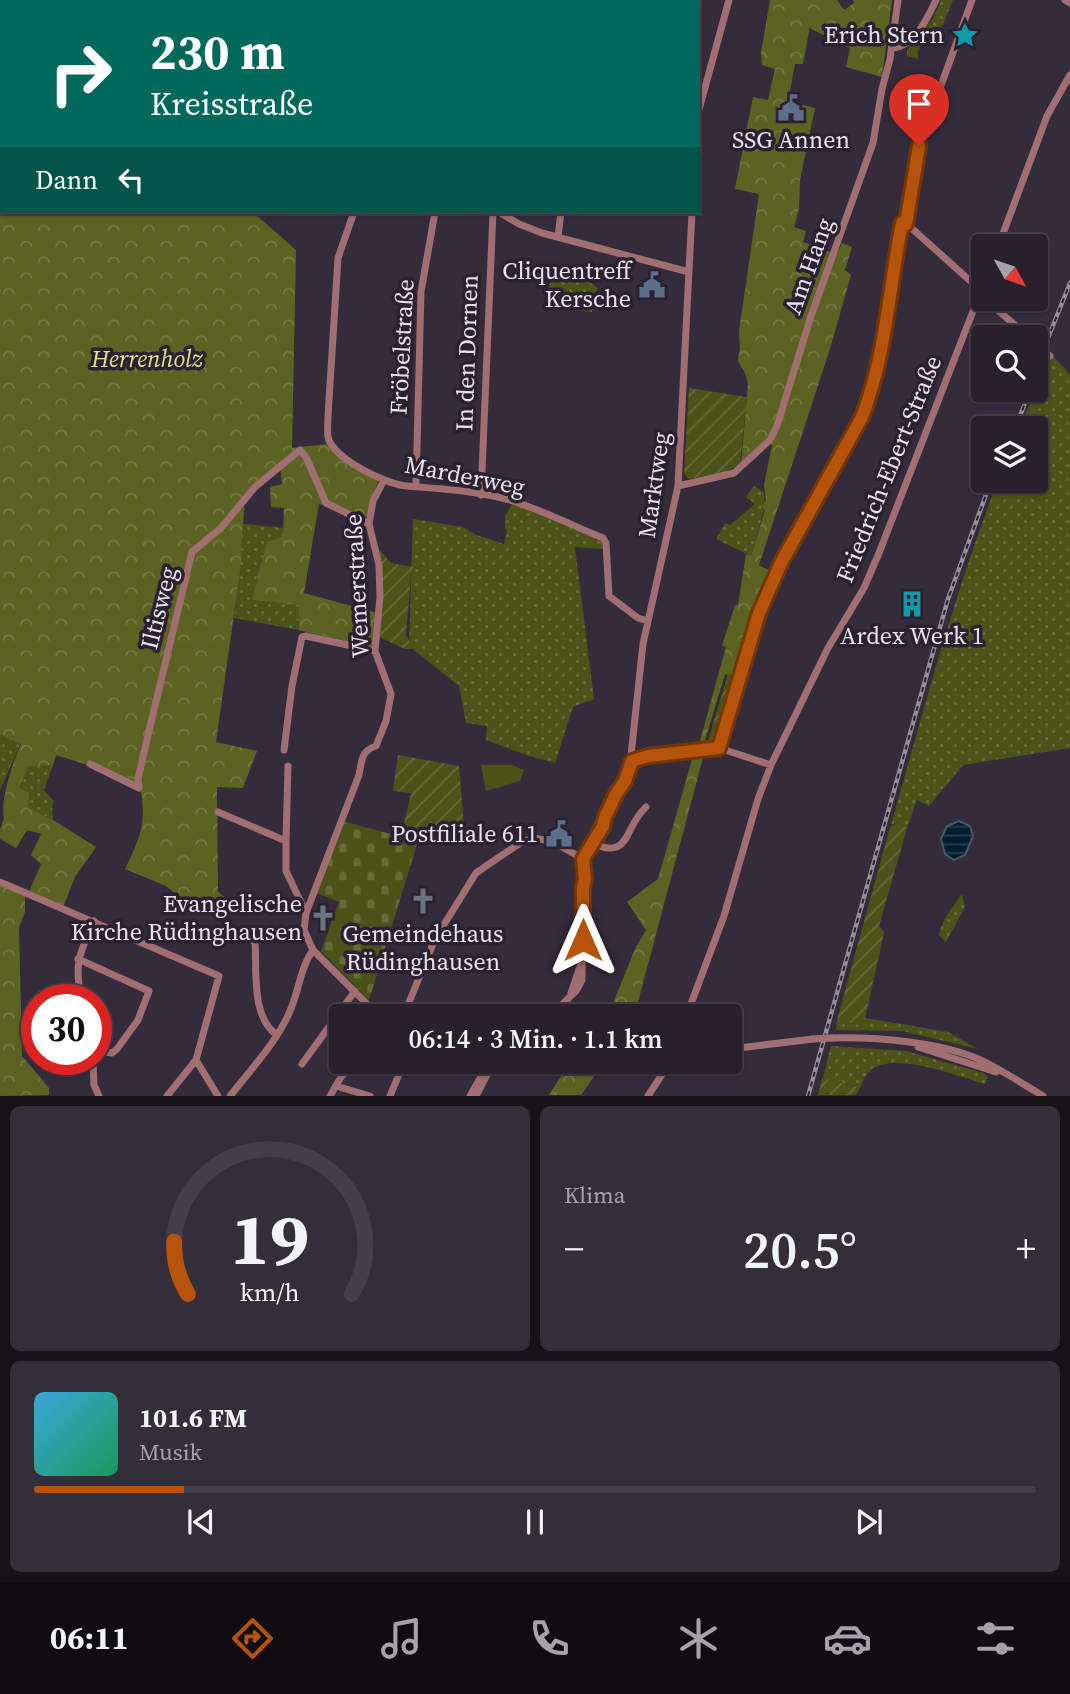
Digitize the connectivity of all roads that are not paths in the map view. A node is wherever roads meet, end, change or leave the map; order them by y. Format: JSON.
{"nodes":[{"id":1,"x":729,"y":0,"type":"edge"},
{"id":2,"x":898,"y":0,"type":"edge"},
{"id":3,"x":936,"y":0,"type":"edge"},
{"id":4,"x":972,"y":0,"type":"edge"},
{"id":5,"x":1065,"y":0,"type":"edge"},
{"id":6,"x":1070,"y":4,"type":"edge"},
{"id":7,"x":891,"y":48,"type":"junction"},
{"id":8,"x":1070,"y":75,"type":"edge"},
{"id":9,"x":700,"y":106,"type":"edge"},
{"id":10,"x":353,"y":214,"type":"edge"},
{"id":11,"x":435,"y":214,"type":"edge"},
{"id":12,"x":493,"y":214,"type":"edge"},
{"id":13,"x":503,"y":214,"type":"edge"},
{"id":14,"x":561,"y":214,"type":"edge"},
{"id":15,"x":692,"y":214,"type":"edge"},
{"id":16,"x":906,"y":224,"type":"junction"},
{"id":17,"x":1003,"y":234,"type":"edge"},
{"id":18,"x":558,"y":237,"type":"junction"},
{"id":19,"x":690,"y":272,"type":"junction"},
{"id":20,"x":971,"y":282,"type":"edge"},
{"id":21,"x":977,"y":312,"type":"edge"},
{"id":22,"x":1001,"y":312,"type":"edge"},
{"id":23,"x":1015,"y":325,"type":"edge"},
{"id":24,"x":384,"y":480,"type":"junction"},
{"id":25,"x":416,"y":485,"type":"junction"},
{"id":26,"x":678,"y":486,"type":"junction"},
{"id":27,"x":481,"y":495,"type":"junction"},
{"id":28,"x":369,"y":524,"type":"junction"},
{"id":29,"x":648,"y":621,"type":"junction"},
{"id":30,"x":374,"y":651,"type":"junction"},
{"id":31,"x":719,"y":748,"type":"junction"},
{"id":32,"x":284,"y":750,"type":"dead end"},
{"id":33,"x":632,"y":761,"type":"junction"},
{"id":34,"x":90,"y":764,"type":"dead end"},
{"id":35,"x":771,"y":765,"type":"junction"},
{"id":36,"x":288,"y":766,"type":"dead end"},
{"id":37,"x":646,"y":807,"type":"dead end"},
{"id":38,"x":218,"y":812,"type":"dead end"},
{"id":39,"x":286,"y":841,"type":"junction"},
{"id":40,"x":590,"y":845,"type":"junction"},
{"id":41,"x":583,"y":859,"type":"junction"},
{"id":42,"x":0,"y":882,"type":"edge"},
{"id":43,"x":306,"y":913,"type":"junction"},
{"id":44,"x":94,"y":922,"type":"junction"},
{"id":45,"x":251,"y":938,"type":"dead end"},
{"id":46,"x":313,"y":950,"type":"junction"},
{"id":47,"x":78,"y":959,"type":"junction"},
{"id":48,"x":79,"y":984,"type":"edge"},
{"id":49,"x":355,"y":991,"type":"junction"},
{"id":50,"x":368,"y":1004,"type":"edge"},
{"id":51,"x":408,"y":1004,"type":"edge"},
{"id":52,"x":563,"y":1004,"type":"edge"},
{"id":53,"x":691,"y":1004,"type":"edge"},
{"id":54,"x":277,"y":1035,"type":"junction"},
{"id":55,"x":742,"y":1048,"type":"edge"},
{"id":56,"x":112,"y":1053,"type":"edge"},
{"id":57,"x":196,"y":1060,"type":"junction"},
{"id":58,"x":302,"y":1064,"type":"dead end"},
{"id":59,"x":346,"y":1074,"type":"edge"},
{"id":60,"x":399,"y":1074,"type":"edge"},
{"id":61,"x":482,"y":1074,"type":"edge"},
{"id":62,"x":489,"y":1074,"type":"edge"},
{"id":63,"x":663,"y":1074,"type":"edge"},
{"id":64,"x":93,"y":1075,"type":"edge"},
{"id":65,"x":336,"y":1086,"type":"junction"},
{"id":66,"x":99,"y":1096,"type":"edge"},
{"id":67,"x":167,"y":1096,"type":"edge"},
{"id":68,"x":218,"y":1096,"type":"edge"},
{"id":69,"x":230,"y":1096,"type":"edge"},
{"id":70,"x":330,"y":1096,"type":"edge"},
{"id":71,"x":370,"y":1096,"type":"edge"},
{"id":72,"x":390,"y":1096,"type":"edge"},
{"id":73,"x":470,"y":1096,"type":"edge"},
{"id":74,"x":476,"y":1096,"type":"edge"},
{"id":75,"x":648,"y":1096,"type":"edge"},
{"id":76,"x":1044,"y":1096,"type":"edge"}],
"edges":[{"from":1,"to":9,"type":"street"},
{"from":2,"to":7,"type":"street","name":"Am Hang"},
{"from":3,"to":7,"type":"street"},
{"from":4,"to":16,"type":"street"},
{"from":5,"to":6,"type":"street"},
{"from":7,"to":26,"type":"street","name":"Am Hang"},
{"from":8,"to":17,"type":"street"},
{"from":10,"to":24,"type":"street","name":"Marderweg"},
{"from":11,"to":25,"type":"street","name":"Fröbelstraße"},
{"from":12,"to":27,"type":"street","name":"In den Dornen"},
{"from":13,"to":18,"type":"street"},
{"from":14,"to":18,"type":"street"},
{"from":15,"to":19,"type":"street","name":"Marktweg"},
{"from":16,"to":20,"type":"street"},
{"from":16,"to":31,"type":"street"},
{"from":18,"to":19,"type":"street"},
{"from":19,"to":26,"type":"street","name":"Marktweg"},
{"from":21,"to":35,"type":"street","name":"Friedrich-Ebert-Straße"},
{"from":22,"to":23,"type":"street"},
{"from":24,"to":25,"type":"street","name":"Marderweg"},
{"from":24,"to":28,"type":"street","name":"Wemerstraße"},
{"from":25,"to":27,"type":"street","name":"Marderweg"},
{"from":26,"to":29,"type":"street","name":"Marktweg"},
{"from":27,"to":29,"type":"street","name":"Marderweg"},
{"from":28,"to":30,"type":"street","name":"Wemerstraße"},
{"from":28,"to":34,"type":"street","name":"Iltisweg"},
{"from":29,"to":33,"type":"street","name":"Marktweg"},
{"from":30,"to":32,"type":"street"},
{"from":30,"to":43,"type":"street","name":"Wemerstraße"},
{"from":31,"to":33,"type":"street"},
{"from":31,"to":35,"type":"street"},
{"from":33,"to":40,"type":"street"},
{"from":35,"to":53,"type":"street","name":"Friedrich-Ebert-Straße"},
{"from":36,"to":39,"type":"street"},
{"from":37,"to":40,"type":"street"},
{"from":38,"to":39,"type":"street"},
{"from":39,"to":43,"type":"street"},
{"from":40,"to":41,"type":"street"},
{"from":41,"to":51,"type":"street"},
{"from":41,"to":52,"type":"street"},
{"from":42,"to":44,"type":"street"},
{"from":43,"to":46,"type":"street"},
{"from":44,"to":47,"type":"street"},
{"from":44,"to":57,"type":"street"},
{"from":45,"to":54,"type":"street"},
{"from":46,"to":49,"type":"street"},
{"from":46,"to":54,"type":"street"},
{"from":47,"to":48,"type":"street"},
{"from":47,"to":56,"type":"street"},
{"from":49,"to":50,"type":"street"},
{"from":49,"to":58,"type":"street"},
{"from":54,"to":69,"type":"street"},
{"from":55,"to":76,"type":"street","bridge":true},
{"from":57,"to":67,"type":"street"},
{"from":57,"to":68,"type":"street"},
{"from":59,"to":65,"type":"street"},
{"from":60,"to":72,"type":"street"},
{"from":61,"to":73,"type":"street"},
{"from":62,"to":74,"type":"street"},
{"from":63,"to":75,"type":"street"},
{"from":64,"to":66,"type":"street"},
{"from":65,"to":70,"type":"street"},
{"from":65,"to":71,"type":"street"}]}
